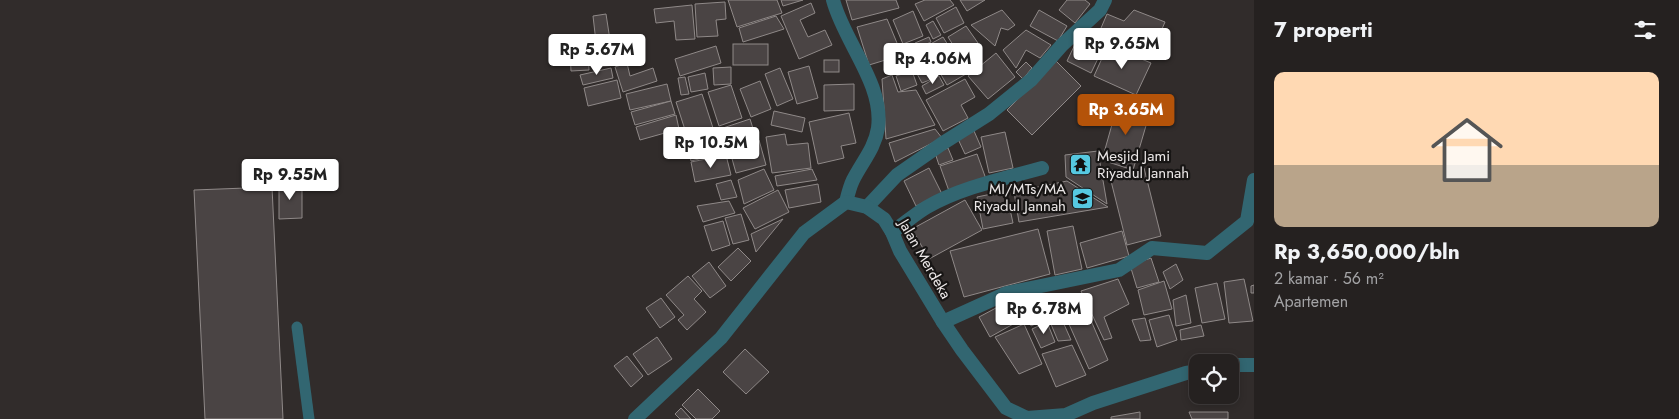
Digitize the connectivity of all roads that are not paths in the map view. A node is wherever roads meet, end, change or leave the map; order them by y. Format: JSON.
{"nodes":[{"id":1,"x":833,"y":0,"type":"edge"},
{"id":2,"x":1105,"y":0,"type":"edge"},
{"id":3,"x":1042,"y":168,"type":"dead end"},
{"id":4,"x":1254,"y":180,"type":"edge"},
{"id":5,"x":846,"y":202,"type":"junction"},
{"id":6,"x":867,"y":208,"type":"junction"},
{"id":7,"x":892,"y":232,"type":"junction"},
{"id":8,"x":943,"y":322,"type":"junction"},
{"id":9,"x":297,"y":327,"type":"dead end"},
{"id":10,"x":1239,"y":365,"type":"edge"},
{"id":11,"x":1254,"y":365,"type":"edge"},
{"id":12,"x":1189,"y":372,"type":"edge"},
{"id":13,"x":308,"y":419,"type":"edge"},
{"id":14,"x":635,"y":419,"type":"edge"}],
"edges":[{"from":1,"to":5,"type":"street"},
{"from":2,"to":6,"type":"street"},
{"from":3,"to":7,"type":"street"},
{"from":4,"to":8,"type":"street"},
{"from":5,"to":6,"type":"street","name":"Jalan Merdeka"},
{"from":5,"to":14,"type":"street"},
{"from":6,"to":7,"type":"street","name":"Jalan Merdeka"},
{"from":7,"to":8,"type":"street","name":"Jalan Merdeka"},
{"from":8,"to":12,"type":"street","name":"Jalan Merdeka"},
{"from":9,"to":13,"type":"lane"},
{"from":10,"to":11,"type":"street"}]}
